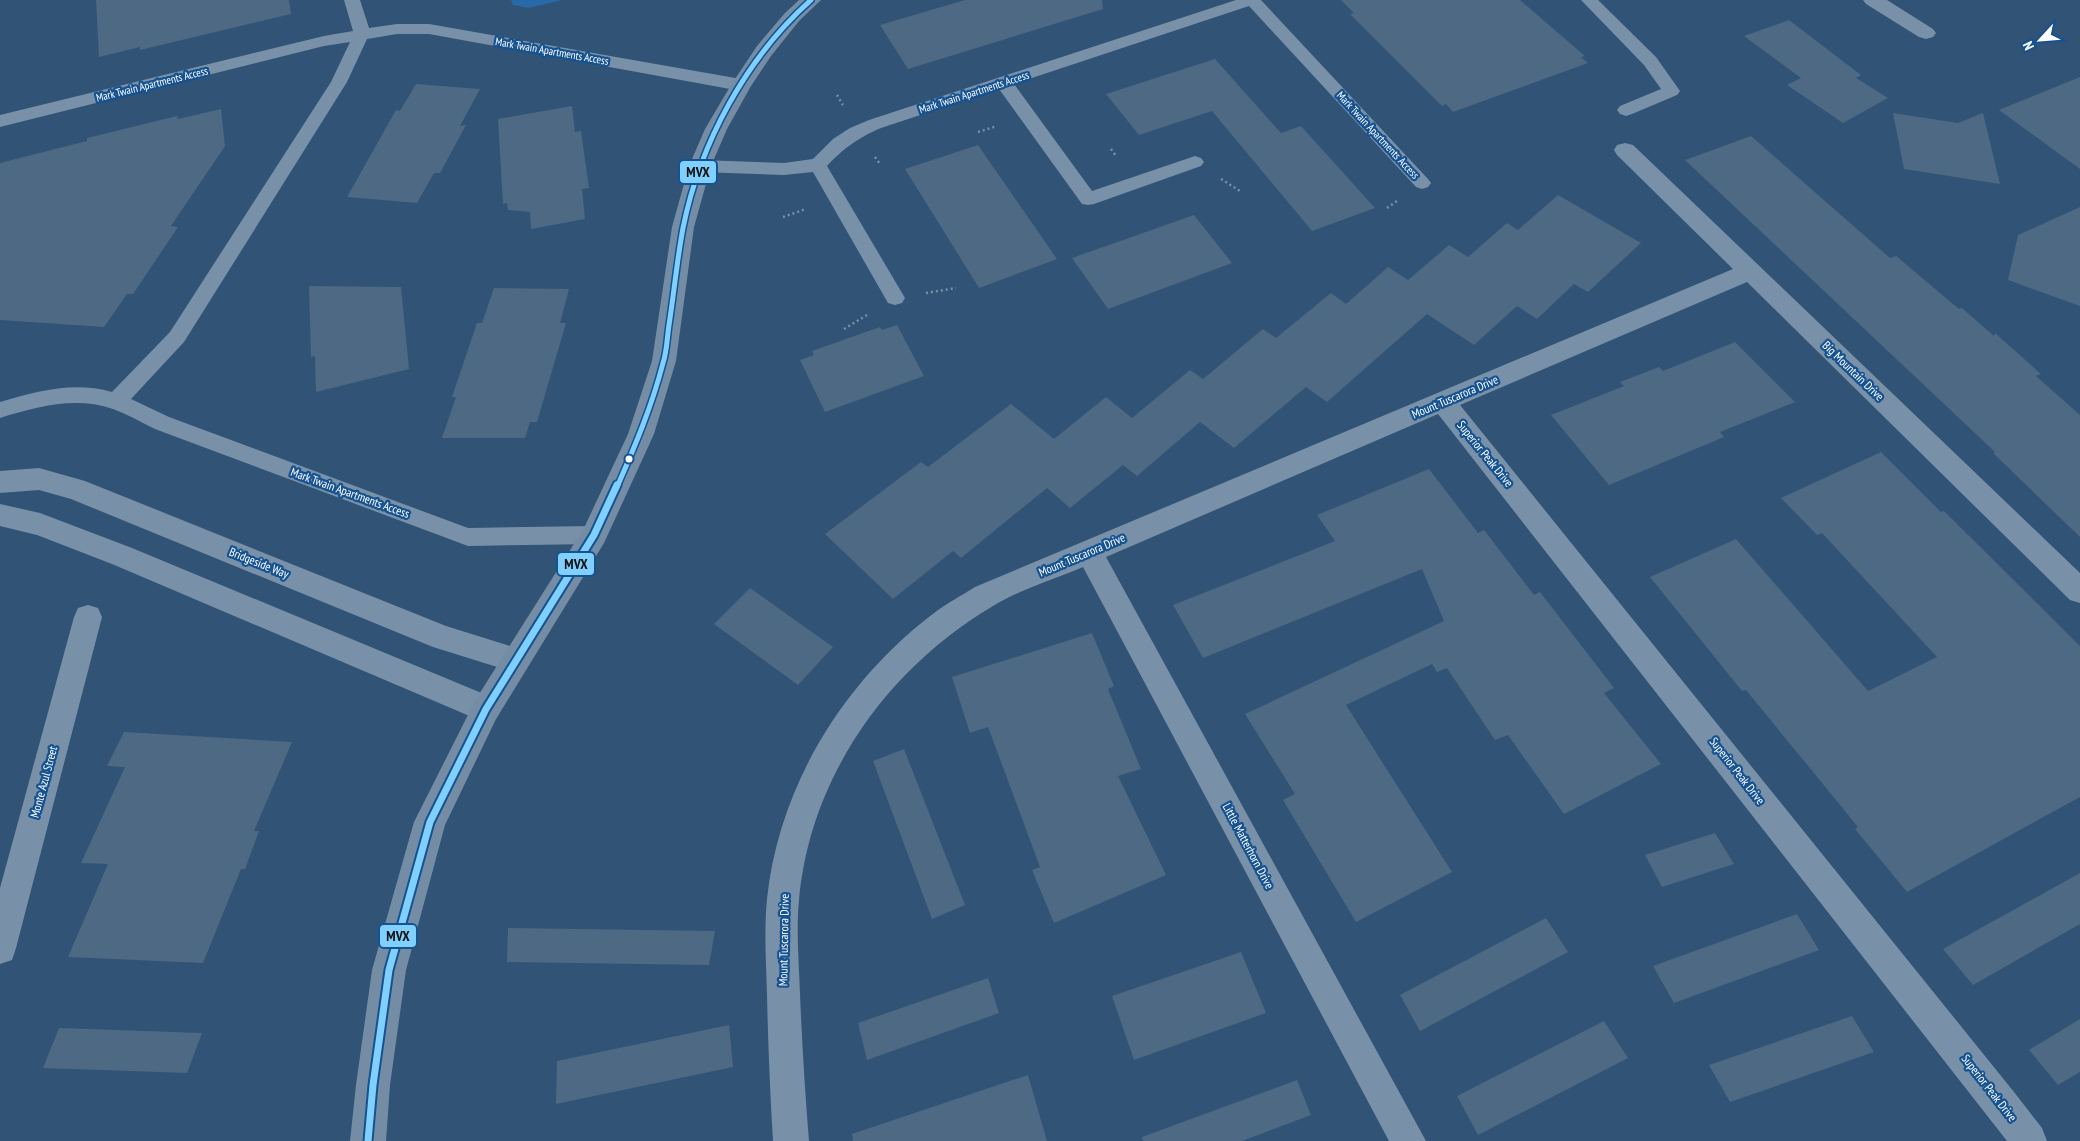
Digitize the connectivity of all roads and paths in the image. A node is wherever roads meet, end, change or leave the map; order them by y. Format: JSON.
{"nodes":[{"id":1,"x":352,"y":0,"type":"edge"},
{"id":2,"x":811,"y":0,"type":"edge"},
{"id":3,"x":1252,"y":0,"type":"edge"},
{"id":4,"x":1589,"y":0,"type":"edge"},
{"id":5,"x":1873,"y":0,"type":"edge"},
{"id":6,"x":362,"y":33,"type":"junction"},
{"id":7,"x":1926,"y":33,"type":"dead end"},
{"id":8,"x":1004,"y":83,"type":"junction"},
{"id":9,"x":741,"y":85,"type":"junction"},
{"id":10,"x":1626,"y":110,"type":"dead end"},
{"id":11,"x":0,"y":121,"type":"edge"},
{"id":12,"x":1625,"y":150,"type":"dead end"},
{"id":13,"x":1195,"y":162,"type":"dead end"},
{"id":14,"x":818,"y":164,"type":"junction"},
{"id":15,"x":700,"y":166,"type":"junction"},
{"id":16,"x":1422,"y":183,"type":"dead end"},
{"id":17,"x":1750,"y":271,"type":"junction"},
{"id":18,"x":895,"y":298,"type":"dead end"},
{"id":19,"x":116,"y":401,"type":"junction"},
{"id":20,"x":1443,"y":402,"type":"junction"},
{"id":21,"x":0,"y":410,"type":"edge"},
{"id":22,"x":0,"y":482,"type":"edge"},
{"id":23,"x":0,"y":515,"type":"edge"},
{"id":24,"x":594,"y":535,"type":"junction"},
{"id":25,"x":1089,"y":551,"type":"junction"},
{"id":26,"x":2080,"y":591,"type":"edge"},
{"id":27,"x":88,"y":617,"type":"dead end"},
{"id":28,"x":516,"y":660,"type":"junction"},
{"id":29,"x":486,"y":709,"type":"junction"},
{"id":30,"x":0,"y":948,"type":"edge"},
{"id":31,"x":368,"y":1141,"type":"edge"},
{"id":32,"x":792,"y":1141,"type":"edge"},
{"id":33,"x":1408,"y":1141,"type":"edge"},
{"id":34,"x":2029,"y":1141,"type":"edge"}],
"edges":[{"from":1,"to":6,"type":"lane"},
{"from":2,"to":9,"type":"street"},
{"from":3,"to":8,"type":"lane","name":"Mark Twain Apartments Access"},
{"from":3,"to":16,"type":"lane","name":"Mark Twain Apartments Access"},
{"from":4,"to":10,"type":"lane"},
{"from":5,"to":7,"type":"street"},
{"from":6,"to":9,"type":"lane","name":"Mark Twain Apartments Access"},
{"from":6,"to":11,"type":"lane","name":"Mark Twain Apartments Access"},
{"from":6,"to":19,"type":"lane"},
{"from":8,"to":13,"type":"lane"},
{"from":8,"to":14,"type":"lane","name":"Mark Twain Apartments Access"},
{"from":9,"to":15,"type":"street"},
{"from":12,"to":17,"type":"street","name":"Big Mountain Drive"},
{"from":14,"to":15,"type":"lane"},
{"from":14,"to":18,"type":"lane"},
{"from":15,"to":24,"type":"street"},
{"from":17,"to":20,"type":"street","name":"Mount Tuscarora Drive"},
{"from":17,"to":26,"type":"street","name":"Big Mountain Drive"},
{"from":19,"to":21,"type":"lane","name":"Mark Twain Apartments Access"},
{"from":19,"to":24,"type":"lane","name":"Mark Twain Apartments Access"},
{"from":20,"to":25,"type":"street","name":"Mount Tuscarora Drive"},
{"from":20,"to":34,"type":"street","name":"Superior Peak Drive"},
{"from":22,"to":28,"type":"street","name":"Bridgeside Way"},
{"from":23,"to":29,"type":"street"},
{"from":24,"to":28,"type":"street"},
{"from":25,"to":32,"type":"street","name":"Mount Tuscarora Drive"},
{"from":25,"to":33,"type":"street","name":"Little Matterhorn Drive"},
{"from":27,"to":30,"type":"street","name":"Monte Azul Street"},
{"from":28,"to":29,"type":"street"},
{"from":29,"to":31,"type":"street"}]}
